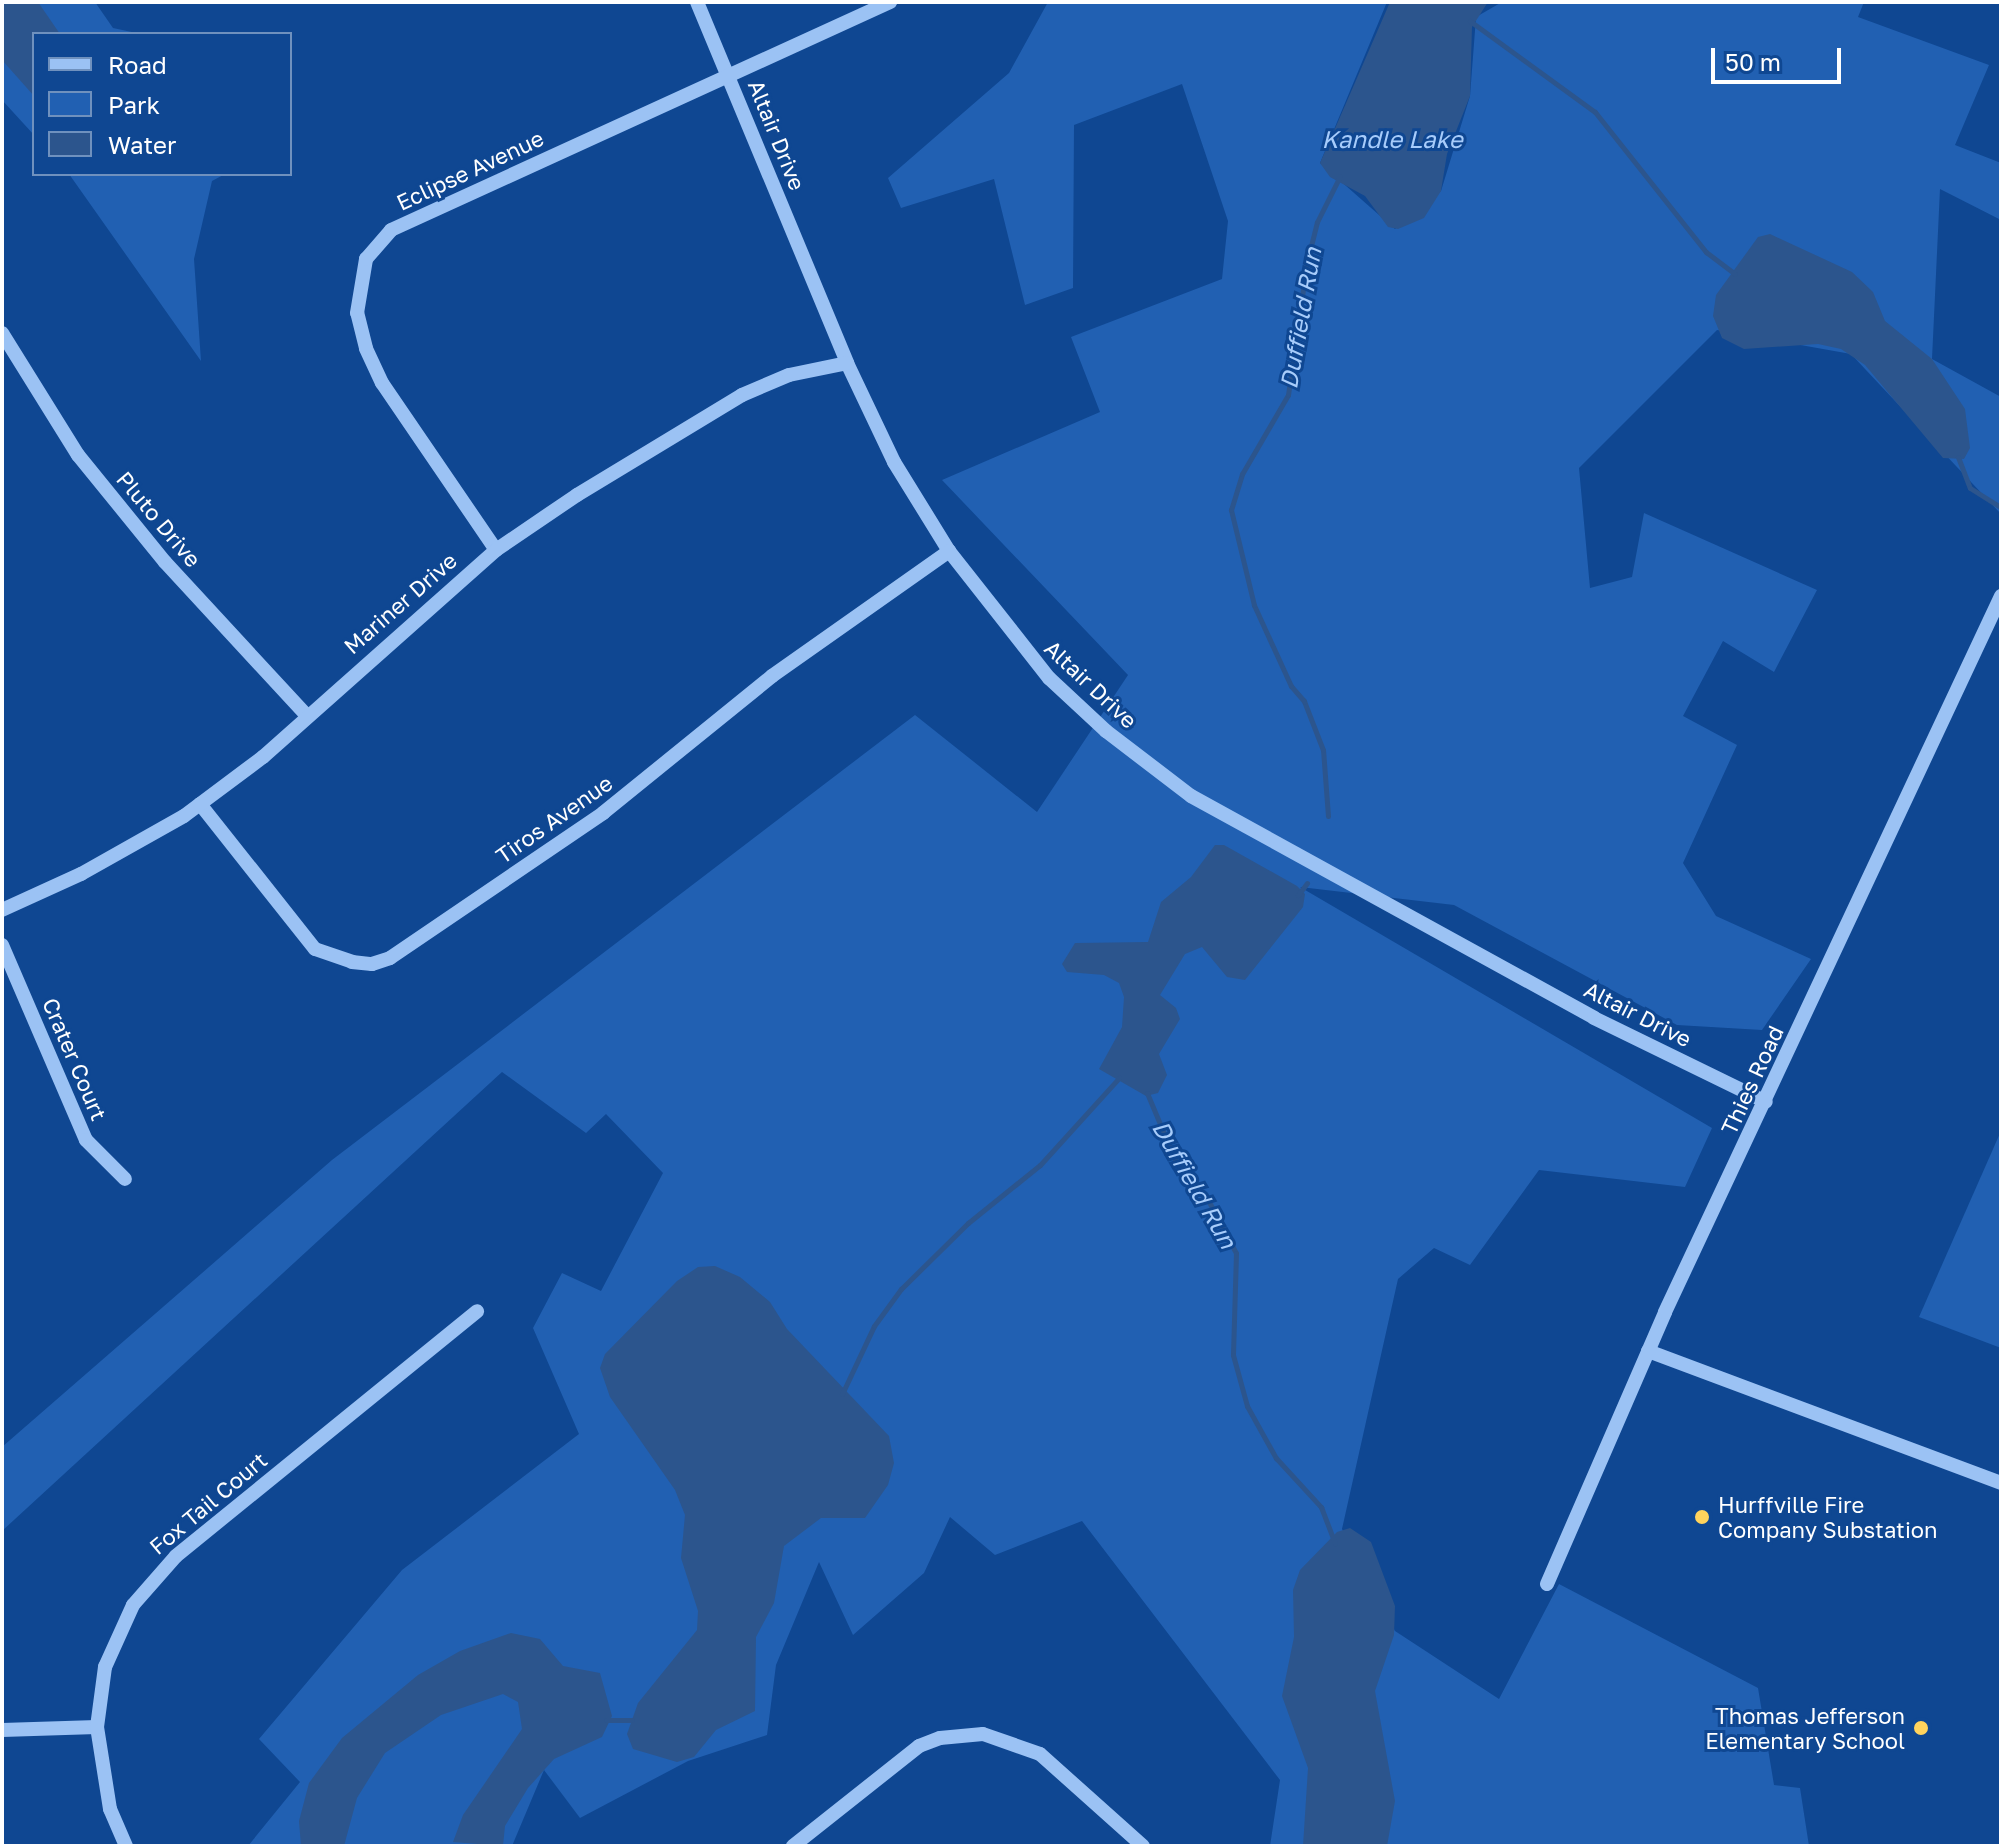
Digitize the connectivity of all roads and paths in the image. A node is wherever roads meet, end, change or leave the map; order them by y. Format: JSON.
{"nodes":[{"id":1,"x":697,"y":2,"type":"edge"},
{"id":2,"x":890,"y":2,"type":"edge"},
{"id":3,"x":728,"y":75,"type":"junction"},
{"id":4,"x":2,"y":333,"type":"edge"},
{"id":5,"x":847,"y":363,"type":"junction"},
{"id":6,"x":496,"y":550,"type":"junction"},
{"id":7,"x":949,"y":551,"type":"junction"},
{"id":8,"x":2001,"y":596,"type":"edge"},
{"id":9,"x":306,"y":715,"type":"junction"},
{"id":10,"x":200,"y":804,"type":"junction"},
{"id":11,"x":2,"y":910,"type":"edge"},
{"id":12,"x":2,"y":945,"type":"edge"},
{"id":13,"x":1766,"y":1102,"type":"junction"},
{"id":14,"x":125,"y":1179,"type":"dead end"},
{"id":15,"x":477,"y":1311,"type":"dead end"},
{"id":16,"x":1648,"y":1351,"type":"junction"},
{"id":17,"x":2001,"y":1483,"type":"edge"},
{"id":18,"x":1547,"y":1584,"type":"dead end"},
{"id":19,"x":97,"y":1727,"type":"junction"},
{"id":20,"x":2,"y":1730,"type":"edge"},
{"id":21,"x":126,"y":1846,"type":"edge"},
{"id":22,"x":793,"y":1846,"type":"edge"},
{"id":23,"x":1143,"y":1846,"type":"edge"}],
"edges":[{"from":1,"to":3,"type":"street","name":"Altair Drive"},
{"from":2,"to":3,"type":"street","name":"Eclipse Avenue"},
{"from":3,"to":5,"type":"street","name":"Altair Drive"},
{"from":3,"to":6,"type":"street","name":"Eclipse Avenue"},
{"from":4,"to":9,"type":"street","name":"Pluto Drive"},
{"from":5,"to":6,"type":"street","name":"Mariner Drive"},
{"from":5,"to":7,"type":"street","name":"Altair Drive"},
{"from":6,"to":9,"type":"street","name":"Mariner Drive"},
{"from":7,"to":10,"type":"street","name":"Tiros Avenue"},
{"from":7,"to":13,"type":"street","name":"Altair Drive"},
{"from":8,"to":13,"type":"street","name":"Thies Road"},
{"from":9,"to":10,"type":"street","name":"Mariner Drive"},
{"from":10,"to":11,"type":"street","name":"Mariner Drive"},
{"from":12,"to":14,"type":"street","name":"Crater Court"},
{"from":13,"to":16,"type":"street","name":"Thies Road"},
{"from":15,"to":19,"type":"street","name":"Fox Tail Court"},
{"from":16,"to":17,"type":"street"},
{"from":16,"to":18,"type":"street","name":"Thies Road"},
{"from":19,"to":20,"type":"street"},
{"from":19,"to":21,"type":"street","name":"Fox Tail Court"},
{"from":22,"to":23,"type":"street"}]}
